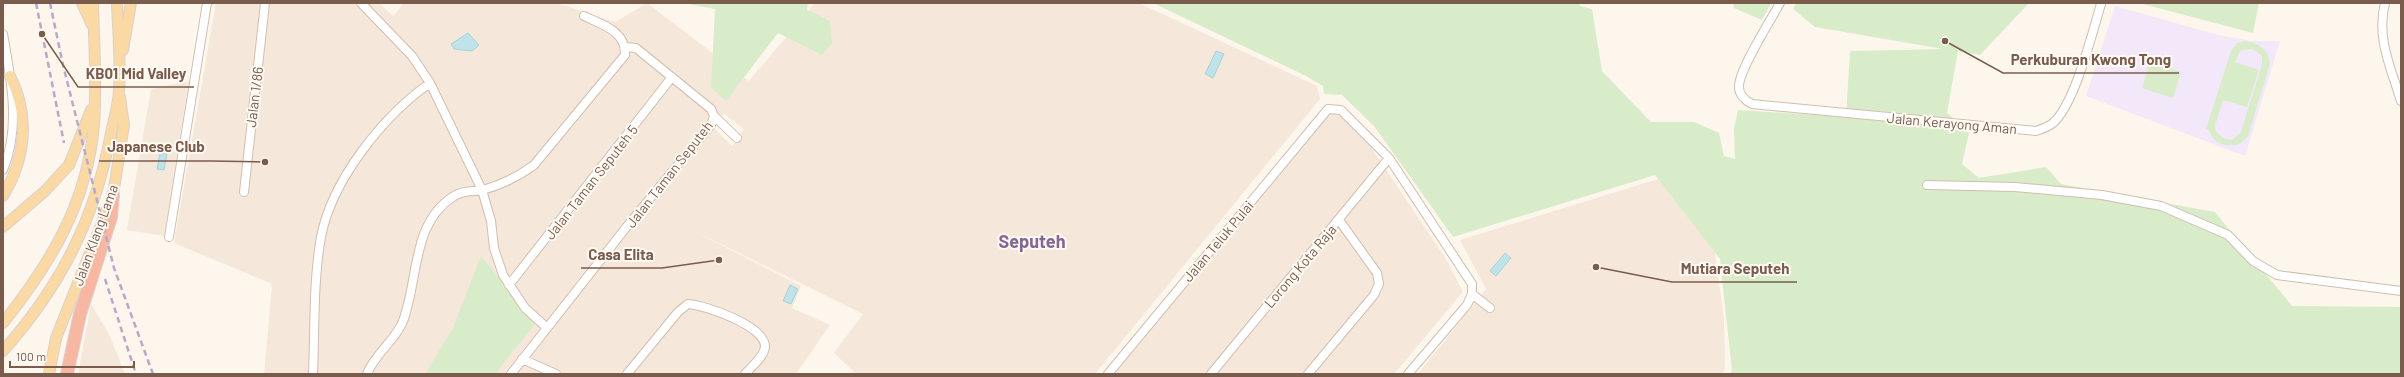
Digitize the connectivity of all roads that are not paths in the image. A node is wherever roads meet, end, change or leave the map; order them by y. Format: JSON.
{"nodes":[{"id":1,"x":82,"y":3,"type":"edge"},
{"id":2,"x":93,"y":3,"type":"edge"},
{"id":3,"x":117,"y":3,"type":"edge"},
{"id":4,"x":131,"y":3,"type":"edge"},
{"id":5,"x":207,"y":3,"type":"edge"},
{"id":6,"x":264,"y":3,"type":"edge"},
{"id":7,"x":361,"y":3,"type":"edge"},
{"id":8,"x":1780,"y":3,"type":"edge"},
{"id":9,"x":2385,"y":3,"type":"edge"},
{"id":10,"x":2101,"y":4,"type":"edge"},
{"id":11,"x":584,"y":16,"type":"dead end"},
{"id":12,"x":93,"y":28,"type":"junction"},
{"id":13,"x":3,"y":34,"type":"edge"},
{"id":14,"x":625,"y":47,"type":"junction"},
{"id":15,"x":10,"y":76,"type":"junction"},
{"id":16,"x":119,"y":76,"type":"junction"},
{"id":17,"x":672,"y":77,"type":"junction"},
{"id":18,"x":430,"y":83,"type":"junction"},
{"id":19,"x":119,"y":93,"type":"junction"},
{"id":20,"x":2401,"y":101,"type":"edge"},
{"id":21,"x":94,"y":103,"type":"junction"},
{"id":22,"x":714,"y":116,"type":"junction"},
{"id":23,"x":737,"y":138,"type":"dead end"},
{"id":24,"x":1389,"y":158,"type":"junction"},
{"id":25,"x":3,"y":170,"type":"edge"},
{"id":26,"x":1927,"y":185,"type":"dead end"},
{"id":27,"x":482,"y":190,"type":"junction"},
{"id":28,"x":244,"y":192,"type":"dead end"},
{"id":29,"x":4,"y":195,"type":"edge"},
{"id":30,"x":113,"y":195,"type":"junction"},
{"id":31,"x":1339,"y":220,"type":"junction"},
{"id":32,"x":3,"y":227,"type":"edge"},
{"id":33,"x":169,"y":237,"type":"dead end"},
{"id":34,"x":509,"y":285,"type":"junction"},
{"id":35,"x":2401,"y":291,"type":"edge"},
{"id":36,"x":1472,"y":294,"type":"junction"},
{"id":37,"x":1490,"y":308,"type":"dead end"},
{"id":38,"x":3,"y":323,"type":"edge"},
{"id":39,"x":546,"y":327,"type":"junction"},
{"id":40,"x":3,"y":351,"type":"edge"},
{"id":41,"x":522,"y":359,"type":"junction"},
{"id":42,"x":49,"y":374,"type":"edge"},
{"id":43,"x":67,"y":374,"type":"edge"},
{"id":44,"x":313,"y":374,"type":"edge"},
{"id":45,"x":368,"y":374,"type":"edge"},
{"id":46,"x":511,"y":374,"type":"edge"},
{"id":47,"x":556,"y":374,"type":"edge"},
{"id":48,"x":627,"y":374,"type":"edge"},
{"id":49,"x":745,"y":374,"type":"edge"},
{"id":50,"x":1108,"y":374,"type":"edge"},
{"id":51,"x":1210,"y":374,"type":"edge"},
{"id":52,"x":1308,"y":374,"type":"edge"},
{"id":53,"x":1408,"y":374,"type":"edge"}],
"edges":[{"from":1,"to":12,"type":"main road"},
{"from":2,"to":12,"type":"main road"},
{"from":3,"to":16,"type":"main road"},
{"from":4,"to":16,"type":"main road"},
{"from":5,"to":33,"type":"street"},
{"from":6,"to":28,"type":"street","name":"Jalan 1/86"},
{"from":7,"to":18,"type":"street"},
{"from":8,"to":10,"type":"street","name":"Jalan Kerayong Aman"},
{"from":9,"to":20,"type":"street"},
{"from":11,"to":14,"type":"street"},
{"from":12,"to":21,"type":"main road"},
{"from":13,"to":15,"type":"street"},
{"from":14,"to":17,"type":"street"},
{"from":14,"to":27,"type":"street"},
{"from":15,"to":25,"type":"street"},
{"from":15,"to":29,"type":"main road"},
{"from":16,"to":19,"type":"main road"},
{"from":17,"to":22,"type":"street"},
{"from":17,"to":34,"type":"street","name":"Jalan Taman Seputeh 5"},
{"from":18,"to":27,"type":"street"},
{"from":18,"to":44,"type":"street"},
{"from":19,"to":30,"type":"main road","name":"Jalan Klang Lama"},
{"from":19,"to":40,"type":"main road"},
{"from":21,"to":32,"type":"main road"},
{"from":21,"to":38,"type":"main road"},
{"from":22,"to":23,"type":"street"},
{"from":22,"to":39,"type":"street","name":"Jalan Taman Seputeh"},
{"from":24,"to":31,"type":"street","name":"Lorong Kota Raja"},
{"from":24,"to":36,"type":"street"},
{"from":24,"to":50,"type":"street","name":"Jalan Teluk Pulai"},
{"from":26,"to":35,"type":"street"},
{"from":27,"to":34,"type":"street"},
{"from":27,"to":45,"type":"street"},
{"from":30,"to":42,"type":"main road","name":"Jalan Klang Lama"},
{"from":30,"to":43,"type":"highway"},
{"from":31,"to":51,"type":"street","name":"Lorong Kota Raja"},
{"from":31,"to":52,"type":"street"},
{"from":34,"to":39,"type":"street"},
{"from":36,"to":37,"type":"street"},
{"from":36,"to":53,"type":"street"},
{"from":39,"to":41,"type":"street","name":"Jalan Taman Seputeh"},
{"from":41,"to":46,"type":"street","name":"Jalan Taman Seputeh"},
{"from":41,"to":47,"type":"street"},
{"from":48,"to":49,"type":"street"}]}
